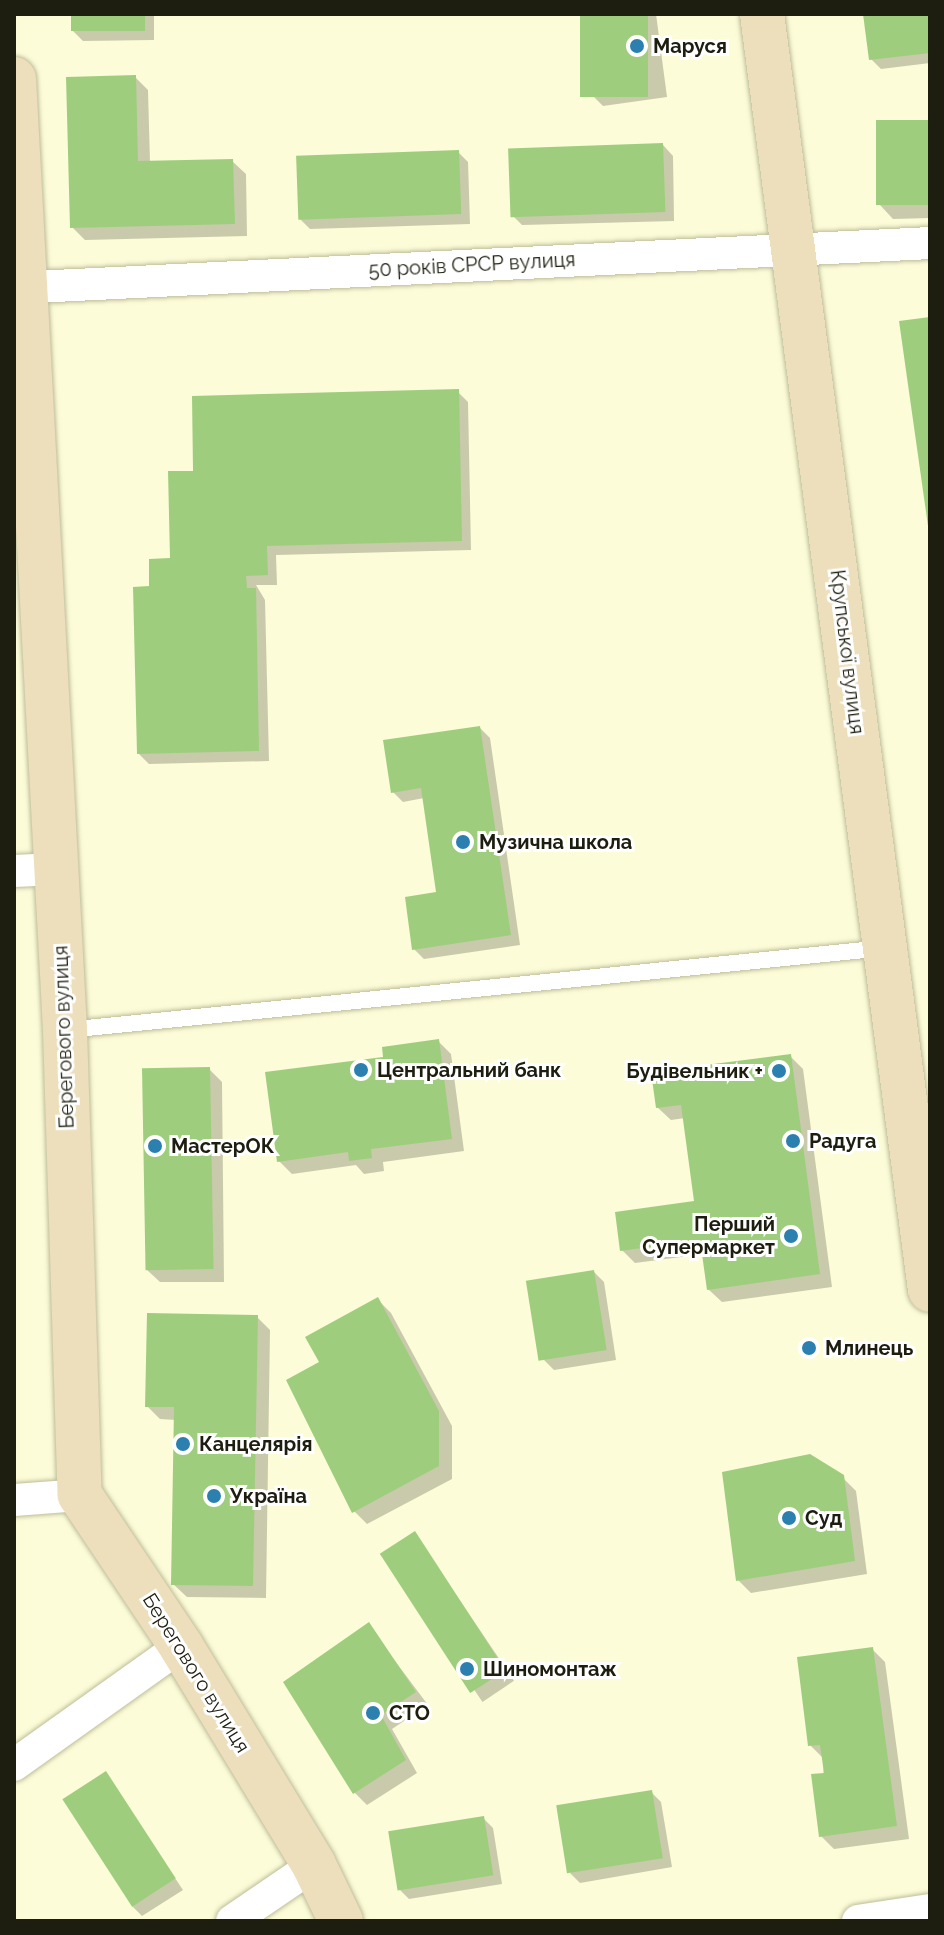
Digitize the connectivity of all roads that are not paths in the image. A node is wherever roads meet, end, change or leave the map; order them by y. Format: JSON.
{"nodes":[{"id":1,"x":762,"y":14,"type":"edge"},
{"id":2,"x":14,"y":79,"type":"edge"},
{"id":3,"x":930,"y":243,"type":"edge"},
{"id":4,"x":793,"y":249,"type":"junction"},
{"id":5,"x":20,"y":287,"type":"edge"},
{"id":6,"x":35,"y":870,"type":"edge"},
{"id":7,"x":886,"y":948,"type":"junction"},
{"id":8,"x":65,"y":1030,"type":"junction"},
{"id":9,"x":930,"y":1290,"type":"edge"},
{"id":10,"x":80,"y":1495,"type":"junction"},
{"id":11,"x":14,"y":1500,"type":"edge"},
{"id":12,"x":181,"y":1646,"type":"junction"},
{"id":13,"x":14,"y":1765,"type":"edge"},
{"id":14,"x":314,"y":1865,"type":"junction"},
{"id":15,"x":930,"y":1910,"type":"edge"},
{"id":16,"x":232,"y":1921,"type":"edge"},
{"id":17,"x":341,"y":1921,"type":"edge"},
{"id":18,"x":858,"y":1921,"type":"edge"}],
"edges":[{"from":1,"to":4,"type":"street","name":"Крупської вулиця"},
{"from":2,"to":5,"type":"street","name":"Берегового вулиця"},
{"from":3,"to":4,"type":"street","name":"50 років СРСР вулиця"},
{"from":4,"to":5,"type":"street","name":"50 років СРСР вулиця"},
{"from":4,"to":7,"type":"street","name":"Крупської вулиця"},
{"from":5,"to":6,"type":"street","name":"Берегового вулиця"},
{"from":6,"to":8,"type":"street","name":"Берегового вулиця"},
{"from":7,"to":8,"type":"lane"},
{"from":7,"to":9,"type":"street","name":"Крупської вулиця"},
{"from":8,"to":10,"type":"street","name":"Берегового вулиця"},
{"from":10,"to":11,"type":"street"},
{"from":10,"to":12,"type":"street","name":"Берегового вулиця"},
{"from":12,"to":13,"type":"street"},
{"from":12,"to":14,"type":"street","name":"Берегового вулиця"},
{"from":14,"to":16,"type":"street"},
{"from":14,"to":17,"type":"street","name":"Берегового вулиця"},
{"from":15,"to":18,"type":"street"}]}
